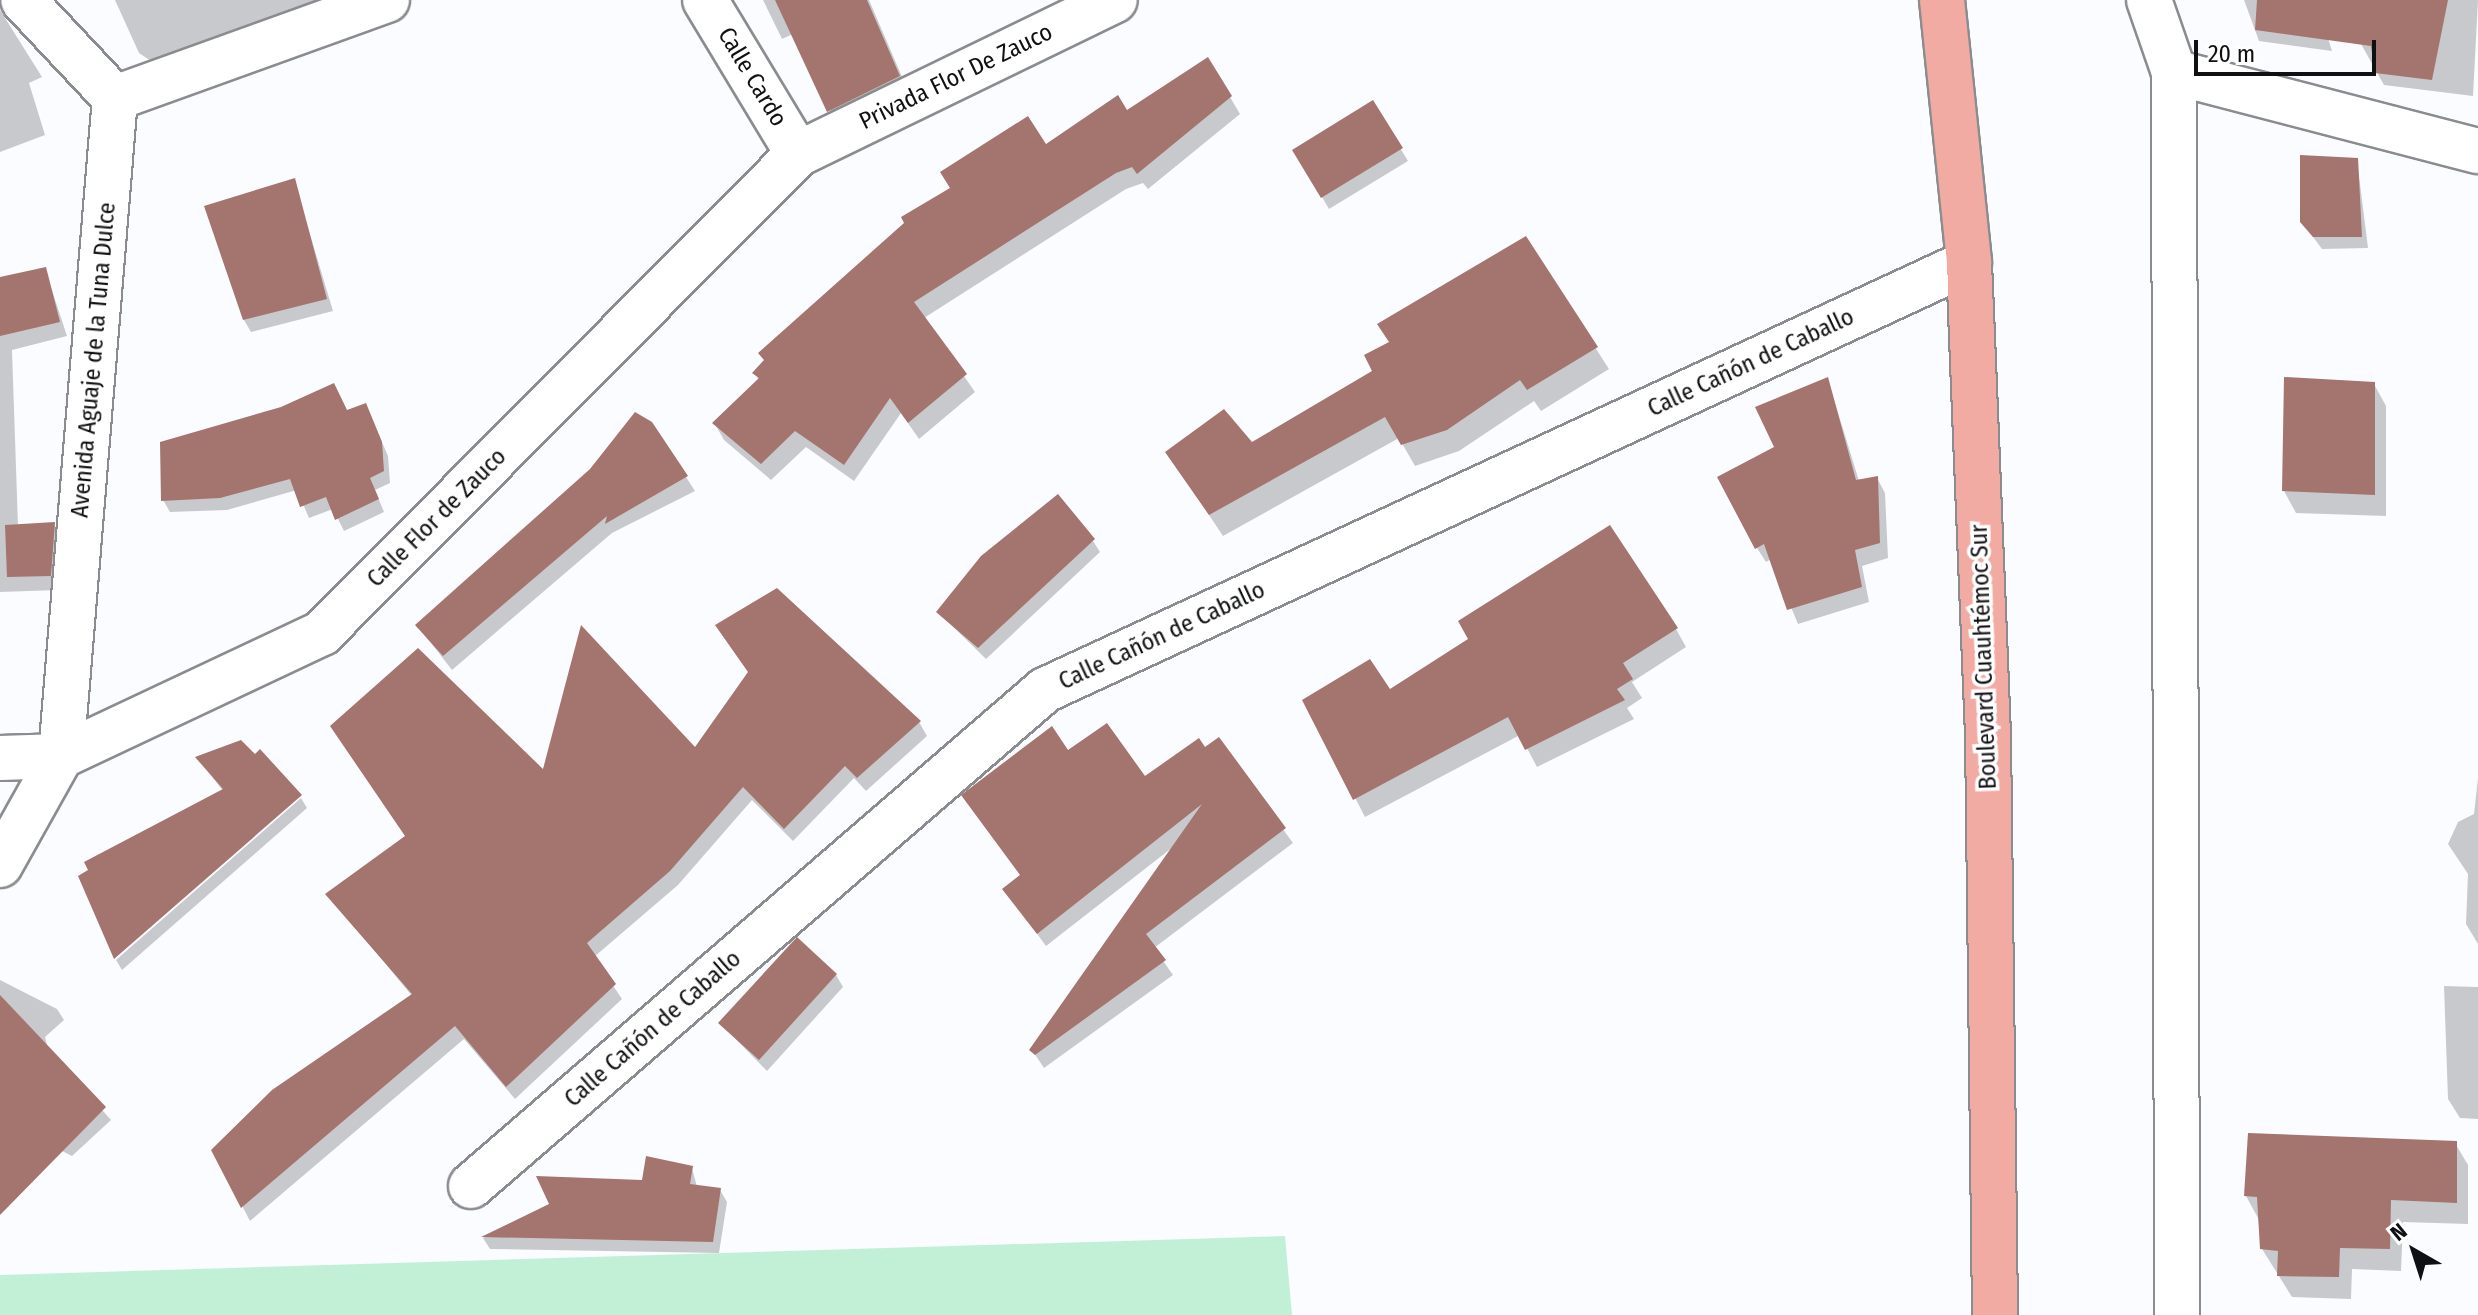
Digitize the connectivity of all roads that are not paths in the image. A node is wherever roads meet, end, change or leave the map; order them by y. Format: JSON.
{"nodes":[{"id":1,"x":23,"y":0,"type":"edge"},
{"id":2,"x":387,"y":0,"type":"edge"},
{"id":3,"x":705,"y":0,"type":"edge"},
{"id":4,"x":1115,"y":0,"type":"edge"},
{"id":5,"x":1942,"y":0,"type":"edge"},
{"id":6,"x":2149,"y":0,"type":"edge"},
{"id":7,"x":2174,"y":72,"type":"junction"},
{"id":8,"x":115,"y":98,"type":"junction"},
{"id":9,"x":2478,"y":151,"type":"edge"},
{"id":10,"x":798,"y":154,"type":"junction"},
{"id":11,"x":1969,"y":262,"type":"junction"},
{"id":12,"x":61,"y":756,"type":"junction"},
{"id":13,"x":0,"y":758,"type":"edge"},
{"id":14,"x":0,"y":865,"type":"edge"},
{"id":15,"x":471,"y":1186,"type":"dead end"},
{"id":16,"x":1995,"y":1315,"type":"edge"},
{"id":17,"x":2177,"y":1315,"type":"edge"}],
"edges":[{"from":1,"to":8,"type":"street"},
{"from":2,"to":8,"type":"street"},
{"from":3,"to":10,"type":"street","name":"Calle Cardo"},
{"from":4,"to":10,"type":"street","name":"Privada Flor De Zauco"},
{"from":5,"to":11,"type":"main road","name":"Boulevard Cuauhtémoc Sur"},
{"from":6,"to":7,"type":"street"},
{"from":7,"to":9,"type":"street"},
{"from":7,"to":17,"type":"street"},
{"from":8,"to":12,"type":"street","name":"Avenida Aguaje de la Tuna Dulce"},
{"from":10,"to":12,"type":"street","name":"Calle Flor de Zauco"},
{"from":11,"to":15,"type":"street","name":"Calle Cañón de Caballo"},
{"from":11,"to":16,"type":"main road","name":"Boulevard Cuauhtémoc Sur"},
{"from":12,"to":13,"type":"street","name":"Calle Flor de Zauco"},
{"from":12,"to":14,"type":"street"}]}
